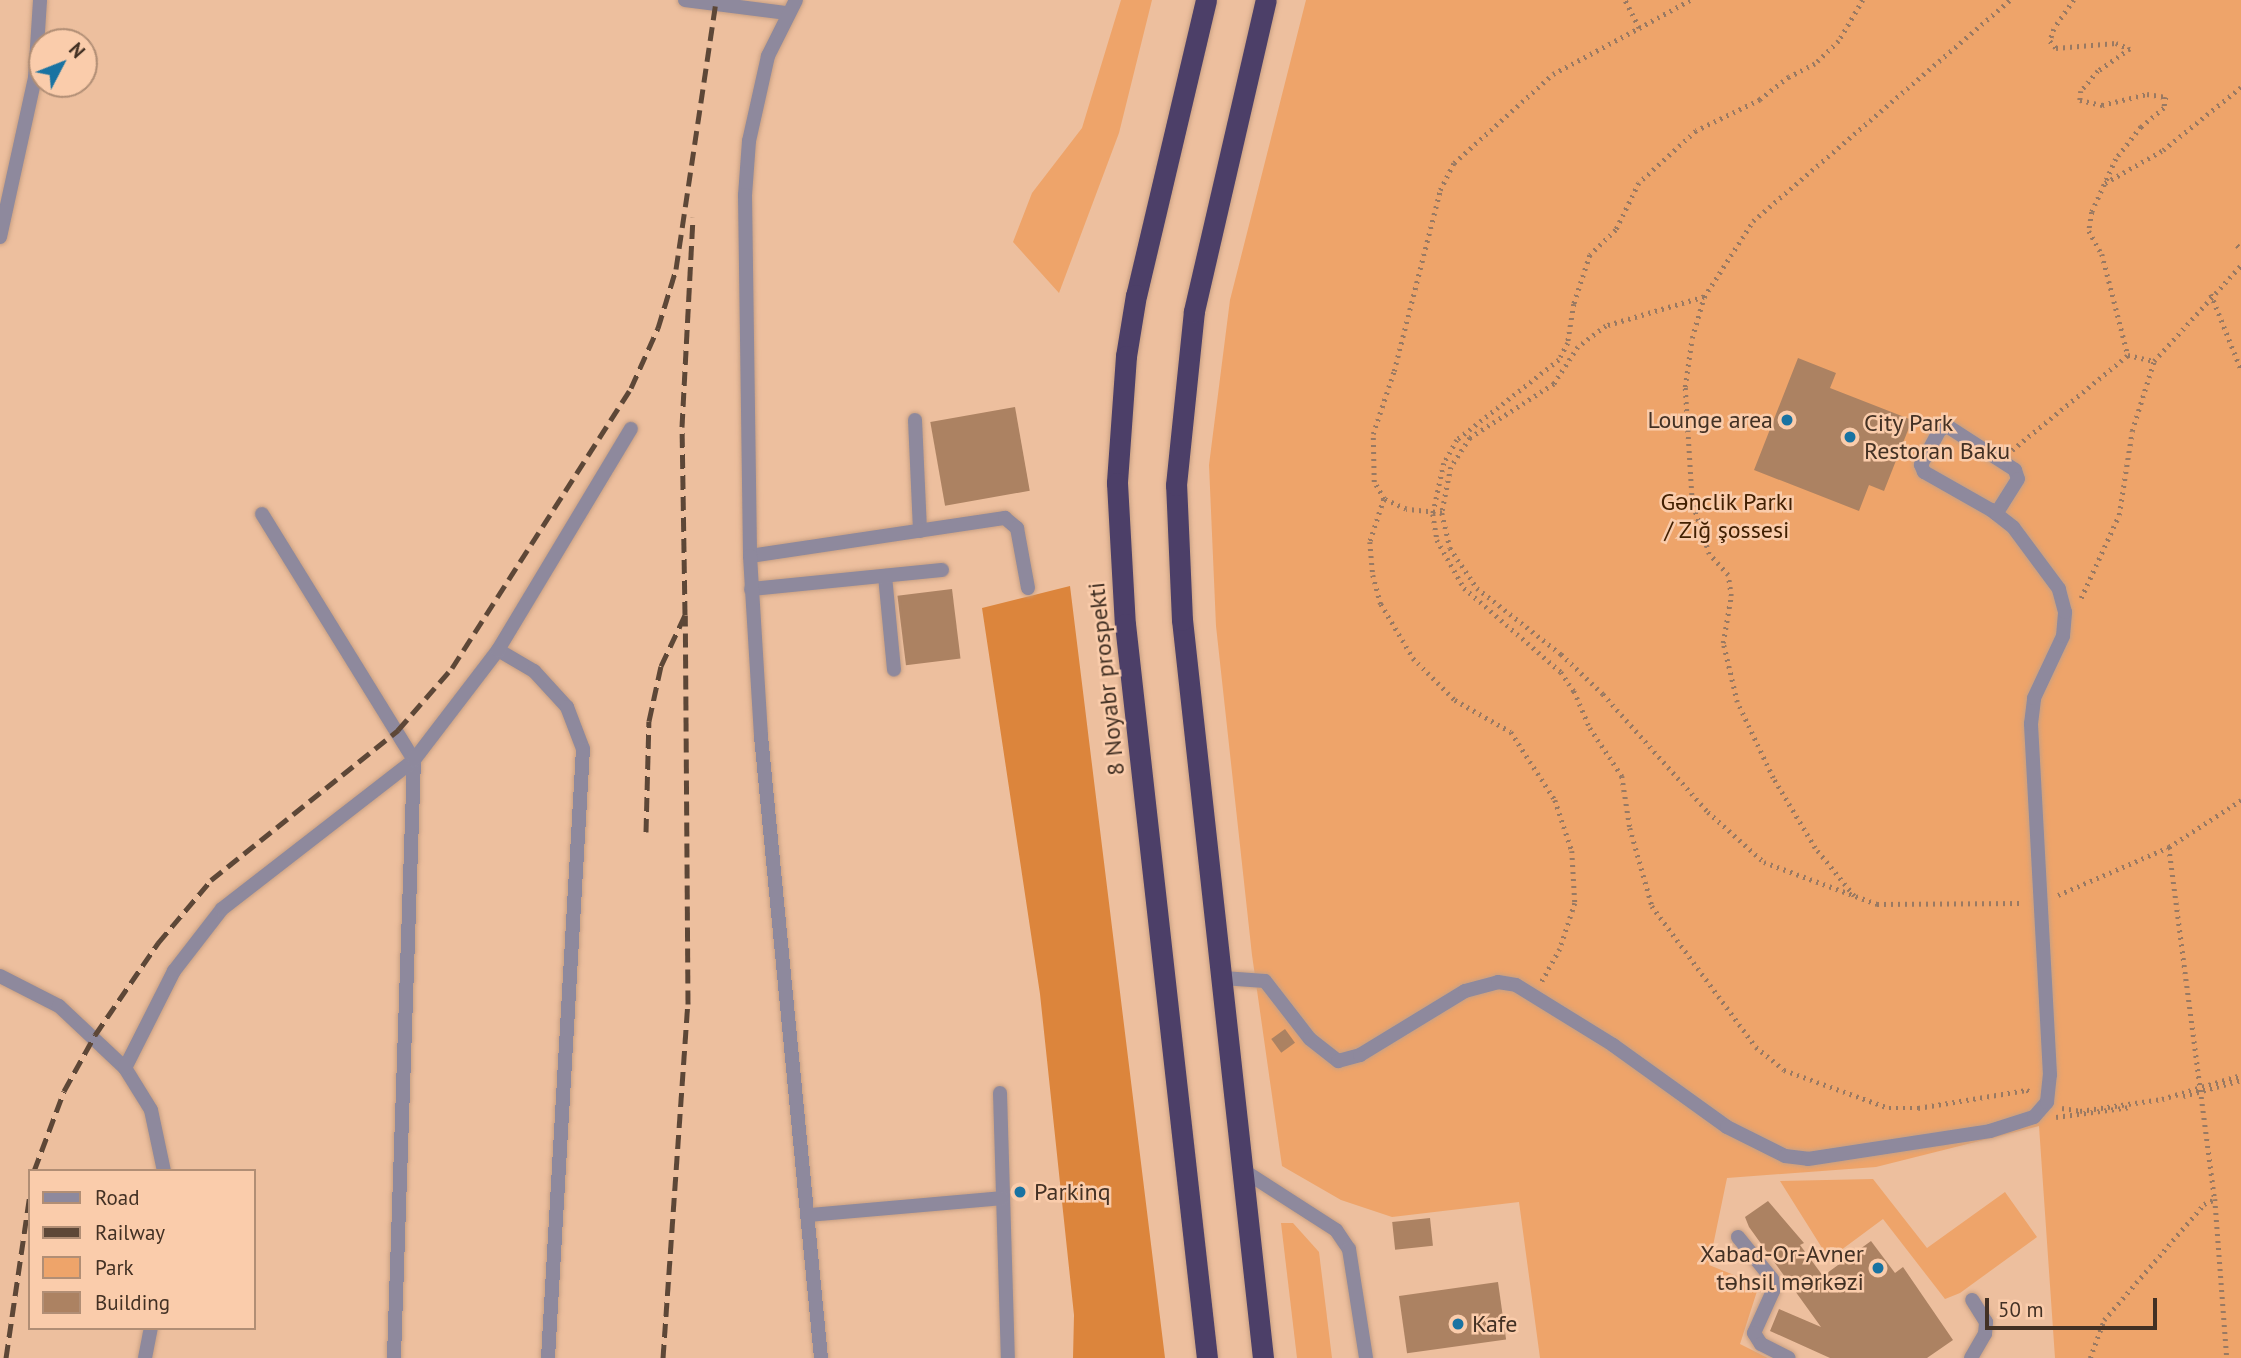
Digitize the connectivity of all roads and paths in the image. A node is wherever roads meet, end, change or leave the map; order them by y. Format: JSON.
{"nodes":[{"id":1,"x":40,"y":0,"type":"edge"},
{"id":2,"x":685,"y":0,"type":"edge"},
{"id":3,"x":1206,"y":0,"type":"edge"},
{"id":4,"x":1266,"y":0,"type":"edge"},
{"id":5,"x":1625,"y":0,"type":"edge"},
{"id":6,"x":1690,"y":0,"type":"edge"},
{"id":7,"x":1863,"y":0,"type":"edge"},
{"id":8,"x":2010,"y":0,"type":"edge"},
{"id":9,"x":2074,"y":0,"type":"edge"},
{"id":10,"x":791,"y":6,"type":"edge"},
{"id":11,"x":1639,"y":27,"type":"junction"},
{"id":12,"x":2241,"y":87,"type":"edge"},
{"id":13,"x":2104,"y":183,"type":"junction"},
{"id":14,"x":0,"y":237,"type":"edge"},
{"id":15,"x":2237,"y":244,"type":"dead end"},
{"id":16,"x":2241,"y":250,"type":"edge"},
{"id":17,"x":2241,"y":265,"type":"edge"},
{"id":18,"x":2211,"y":294,"type":"junction"},
{"id":19,"x":1704,"y":297,"type":"junction"},
{"id":20,"x":2128,"y":355,"type":"junction"},
{"id":21,"x":2154,"y":361,"type":"junction"},
{"id":22,"x":2241,"y":369,"type":"edge"},
{"id":23,"x":915,"y":420,"type":"dead end"},
{"id":24,"x":631,"y":429,"type":"dead end"},
{"id":25,"x":2002,"y":462,"type":"junction"},
{"id":26,"x":1384,"y":499,"type":"junction"},
{"id":27,"x":1442,"y":513,"type":"junction"},
{"id":28,"x":262,"y":514,"type":"dead end"},
{"id":29,"x":1433,"y":514,"type":"junction"},
{"id":30,"x":1996,"y":514,"type":"junction"},
{"id":31,"x":920,"y":531,"type":"junction"},
{"id":32,"x":750,"y":556,"type":"junction"},
{"id":33,"x":942,"y":570,"type":"dead end"},
{"id":34,"x":885,"y":576,"type":"junction"},
{"id":35,"x":1028,"y":588,"type":"dead end"},
{"id":36,"x":751,"y":589,"type":"junction"},
{"id":37,"x":2065,"y":612,"type":"junction"},
{"id":38,"x":498,"y":650,"type":"junction"},
{"id":39,"x":894,"y":670,"type":"dead end"},
{"id":40,"x":414,"y":760,"type":"junction"},
{"id":41,"x":2241,"y":800,"type":"edge"},
{"id":42,"x":2168,"y":847,"type":"junction"},
{"id":43,"x":1855,"y":897,"type":"junction"},
{"id":44,"x":2039,"y":900,"type":"junction"},
{"id":45,"x":0,"y":976,"type":"edge"},
{"id":46,"x":1223,"y":978,"type":"junction"},
{"id":47,"x":1530,"y":984,"type":"dead end"},
{"id":48,"x":125,"y":1068,"type":"junction"},
{"id":49,"x":2241,"y":1077,"type":"edge"},
{"id":50,"x":2201,"y":1091,"type":"junction"},
{"id":51,"x":1000,"y":1093,"type":"dead end"},
{"id":52,"x":2047,"y":1102,"type":"junction"},
{"id":53,"x":2034,"y":1117,"type":"junction"},
{"id":54,"x":164,"y":1169,"type":"edge"},
{"id":55,"x":1241,"y":1169,"type":"junction"},
{"id":56,"x":1002,"y":1198,"type":"junction"},
{"id":57,"x":2215,"y":1199,"type":"junction"},
{"id":58,"x":810,"y":1215,"type":"junction"},
{"id":59,"x":1738,"y":1237,"type":"dead end"},
{"id":60,"x":1972,"y":1300,"type":"dead end"},
{"id":61,"x":151,"y":1330,"type":"edge"},
{"id":62,"x":2227,"y":1357,"type":"edge"},
{"id":63,"x":145,"y":1358,"type":"edge"},
{"id":64,"x":394,"y":1358,"type":"edge"},
{"id":65,"x":548,"y":1358,"type":"edge"},
{"id":66,"x":821,"y":1358,"type":"edge"},
{"id":67,"x":1008,"y":1358,"type":"edge"},
{"id":68,"x":1207,"y":1358,"type":"edge"},
{"id":69,"x":1264,"y":1358,"type":"edge"},
{"id":70,"x":1366,"y":1358,"type":"edge"},
{"id":71,"x":1789,"y":1358,"type":"edge"},
{"id":72,"x":1971,"y":1358,"type":"edge"},
{"id":73,"x":2090,"y":1358,"type":"edge"}],
"edges":[{"from":1,"to":14,"type":"street"},
{"from":2,"to":10,"type":"street"},
{"from":3,"to":68,"type":"highway","name":"8 Noyabr prospekti"},
{"from":4,"to":46,"type":"highway"},
{"from":5,"to":11,"type":"path"},
{"from":6,"to":11,"type":"path"},
{"from":7,"to":29,"type":"path"},
{"from":8,"to":19,"type":"path"},
{"from":9,"to":13,"type":"path"},
{"from":10,"to":32,"type":"street"},
{"from":11,"to":26,"type":"path"},
{"from":12,"to":13,"type":"path"},
{"from":13,"to":20,"type":"path"},
{"from":15,"to":16,"type":"path"},
{"from":17,"to":18,"type":"path"},
{"from":18,"to":21,"type":"path"},
{"from":18,"to":22,"type":"path"},
{"from":19,"to":27,"type":"path"},
{"from":19,"to":43,"type":"path"},
{"from":20,"to":21,"type":"path"},
{"from":20,"to":25,"type":"path"},
{"from":21,"to":37,"type":"path"},
{"from":23,"to":31,"type":"street"},
{"from":24,"to":38,"type":"street"},
{"from":25,"to":30,"type":"street"},
{"from":25,"to":30,"type":"street"},
{"from":26,"to":29,"type":"path"},
{"from":26,"to":47,"type":"path"},
{"from":27,"to":29,"type":"path"},
{"from":27,"to":43,"type":"path"},
{"from":28,"to":40,"type":"street"},
{"from":29,"to":52,"type":"path"},
{"from":30,"to":37,"type":"street"},
{"from":31,"to":32,"type":"street"},
{"from":31,"to":35,"type":"street"},
{"from":32,"to":36,"type":"street"},
{"from":33,"to":34,"type":"street"},
{"from":34,"to":36,"type":"street"},
{"from":34,"to":39,"type":"street"},
{"from":36,"to":58,"type":"street"},
{"from":37,"to":44,"type":"street"},
{"from":38,"to":40,"type":"street"},
{"from":38,"to":65,"type":"street"},
{"from":40,"to":48,"type":"street"},
{"from":40,"to":64,"type":"street"},
{"from":41,"to":42,"type":"path"},
{"from":42,"to":44,"type":"path"},
{"from":42,"to":50,"type":"path"},
{"from":43,"to":44,"type":"path"},
{"from":44,"to":52,"type":"street"},
{"from":45,"to":48,"type":"street"},
{"from":46,"to":53,"type":"street"},
{"from":46,"to":55,"type":"highway"},
{"from":48,"to":54,"type":"street"},
{"from":49,"to":50,"type":"path"},
{"from":50,"to":52,"type":"path"},
{"from":50,"to":53,"type":"path"},
{"from":50,"to":57,"type":"path"},
{"from":51,"to":56,"type":"street"},
{"from":52,"to":53,"type":"street"},
{"from":55,"to":69,"type":"highway"},
{"from":55,"to":70,"type":"street"},
{"from":56,"to":58,"type":"street"},
{"from":56,"to":67,"type":"street"},
{"from":57,"to":62,"type":"path"},
{"from":57,"to":73,"type":"path"},
{"from":58,"to":66,"type":"street"},
{"from":59,"to":71,"type":"street"},
{"from":60,"to":72,"type":"street"},
{"from":61,"to":63,"type":"street"}]}
